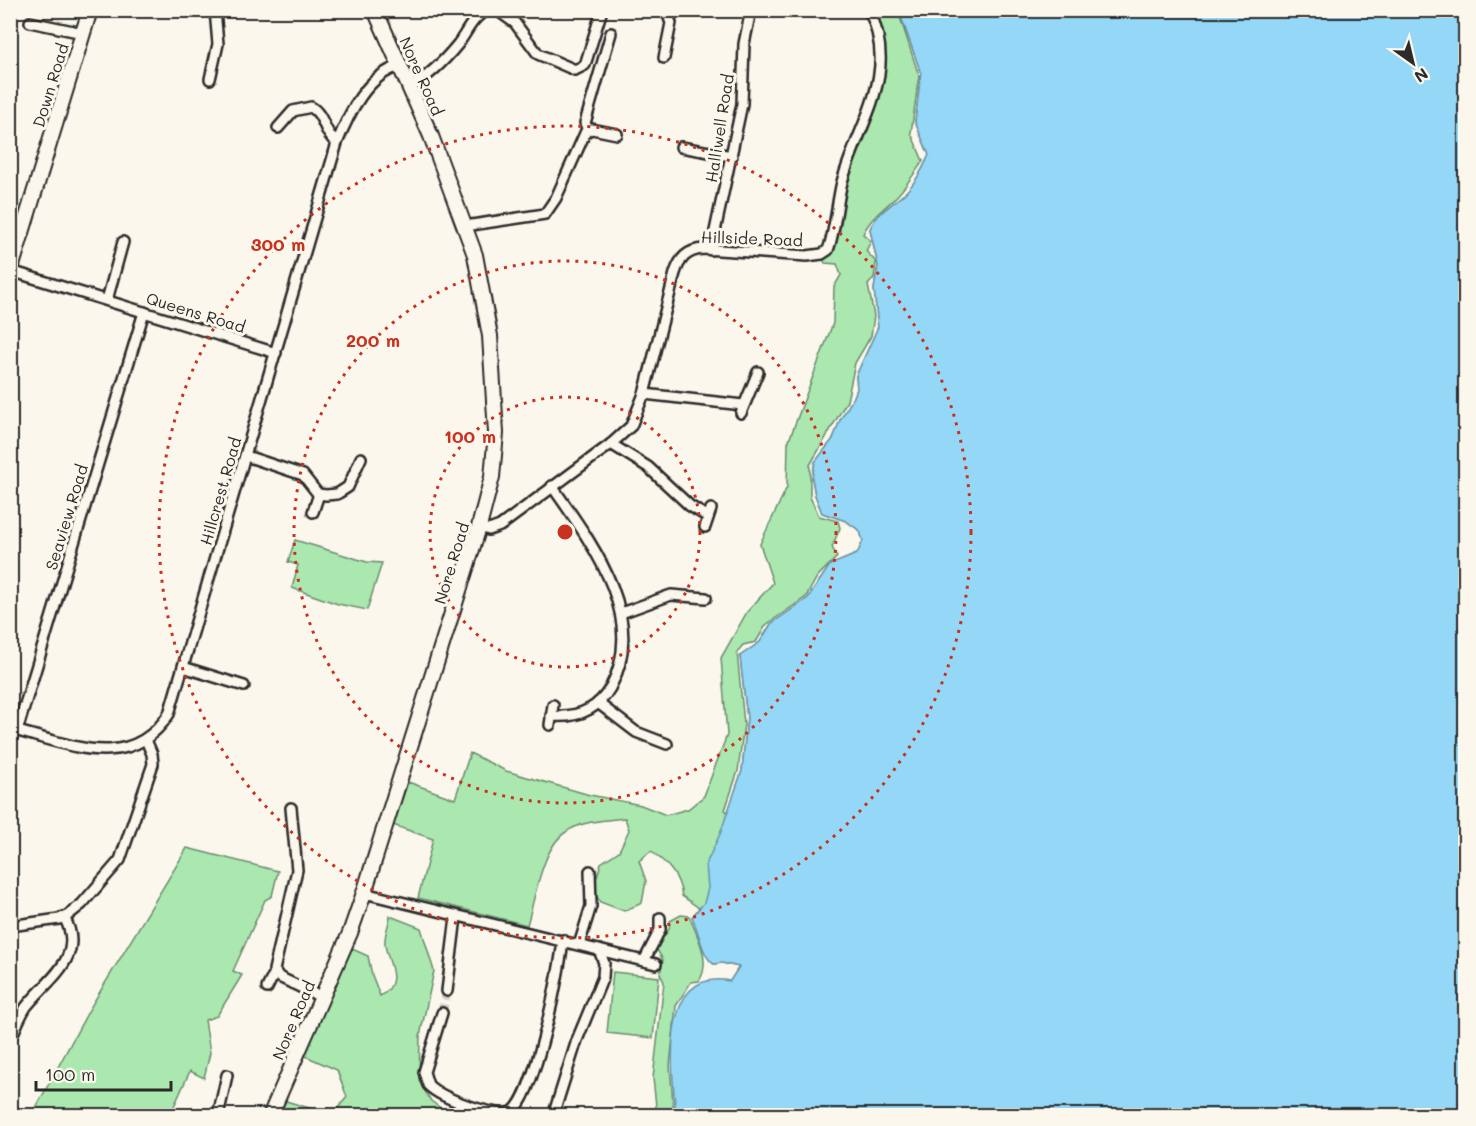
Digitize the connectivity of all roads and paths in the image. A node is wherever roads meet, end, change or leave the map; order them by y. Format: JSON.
{"nodes":[{"id":1,"x":90,"y":10,"type":"edge"},
{"id":2,"x":215,"y":10,"type":"edge"},
{"id":3,"x":375,"y":10,"type":"edge"},
{"id":4,"x":497,"y":10,"type":"edge"},
{"id":5,"x":602,"y":10,"type":"edge"},
{"id":6,"x":666,"y":10,"type":"edge"},
{"id":7,"x":751,"y":10,"type":"edge"},
{"id":8,"x":869,"y":10,"type":"edge"},
{"id":9,"x":488,"y":11,"type":"edge"},
{"id":10,"x":30,"y":22,"type":"dead end"},
{"id":11,"x":83,"y":33,"type":"junction"},
{"id":12,"x":611,"y":33,"type":"dead end"},
{"id":13,"x":668,"y":53,"type":"dead end"},
{"id":14,"x":400,"y":66,"type":"junction"},
{"id":15,"x":210,"y":78,"type":"dead end"},
{"id":16,"x":410,"y":87,"type":"junction"},
{"id":17,"x":279,"y":111,"type":"dead end"},
{"id":18,"x":286,"y":118,"type":"junction"},
{"id":19,"x":278,"y":128,"type":"dead end"},
{"id":20,"x":588,"y":130,"type":"junction"},
{"id":21,"x":617,"y":134,"type":"dead end"},
{"id":22,"x":337,"y":143,"type":"junction"},
{"id":23,"x":681,"y":147,"type":"dead end"},
{"id":24,"x":732,"y":156,"type":"junction"},
{"id":25,"x":465,"y":226,"type":"junction"},
{"id":26,"x":123,"y":242,"type":"dead end"},
{"id":27,"x":14,"y":250,"type":"edge"},
{"id":28,"x":711,"y":250,"type":"junction"},
{"id":29,"x":115,"y":251,"type":"dead end"},
{"id":30,"x":11,"y":272,"type":"edge"},
{"id":31,"x":104,"y":300,"type":"junction"},
{"id":32,"x":144,"y":312,"type":"junction"},
{"id":33,"x":276,"y":353,"type":"junction"},
{"id":34,"x":758,"y":372,"type":"dead end"},
{"id":35,"x":644,"y":394,"type":"junction"},
{"id":36,"x":611,"y":444,"type":"junction"},
{"id":37,"x":246,"y":456,"type":"junction"},
{"id":38,"x":360,"y":458,"type":"dead end"},
{"id":39,"x":552,"y":486,"type":"junction"},
{"id":40,"x":319,"y":495,"type":"junction"},
{"id":41,"x":313,"y":512,"type":"dead end"},
{"id":42,"x":479,"y":527,"type":"junction"},
{"id":43,"x":705,"y":527,"type":"dead end"},
{"id":44,"x":706,"y":598,"type":"dead end"},
{"id":45,"x":621,"y":613,"type":"junction"},
{"id":46,"x":183,"y":668,"type":"junction"},
{"id":47,"x":244,"y":686,"type":"dead end"},
{"id":48,"x":598,"y":704,"type":"junction"},
{"id":49,"x":553,"y":705,"type":"dead end"},
{"id":50,"x":14,"y":730,"type":"edge"},
{"id":51,"x":146,"y":740,"type":"junction"},
{"id":52,"x":667,"y":745,"type":"dead end"},
{"id":53,"x":294,"y":814,"type":"dead end"},
{"id":54,"x":590,"y":871,"type":"dead end"},
{"id":55,"x":364,"y":893,"type":"junction"},
{"id":56,"x":456,"y":916,"type":"junction"},
{"id":57,"x":64,"y":917,"type":"junction"},
{"id":58,"x":662,"y":922,"type":"dead end"},
{"id":59,"x":10,"y":926,"type":"edge"},
{"id":60,"x":562,"y":940,"type":"junction"},
{"id":61,"x":579,"y":945,"type":"junction"},
{"id":62,"x":599,"y":950,"type":"junction"},
{"id":63,"x":644,"y":961,"type":"junction"},
{"id":64,"x":656,"y":964,"type":"dead end"},
{"id":65,"x":275,"y":972,"type":"junction"},
{"id":66,"x":267,"y":988,"type":"dead end"},
{"id":67,"x":447,"y":990,"type":"tunnel mouth"},
{"id":68,"x":321,"y":997,"type":"junction"},
{"id":69,"x":442,"y":1013,"type":"tunnel mouth"},
{"id":70,"x":24,"y":1036,"type":"dead end"},
{"id":71,"x":12,"y":1037,"type":"edge"},
{"id":72,"x":227,"y":1075,"type":"dead end"},
{"id":73,"x":218,"y":1116,"type":"edge"},
{"id":74,"x":270,"y":1116,"type":"edge"},
{"id":75,"x":553,"y":1116,"type":"edge"}],
"edges":[{"from":1,"to":11,"type":"street","name":"Down Road"},
{"from":2,"to":15,"type":"street"},
{"from":3,"to":14,"type":"street","name":"Nore Road"},
{"from":4,"to":5,"type":"street"},
{"from":6,"to":13,"type":"street"},
{"from":7,"to":24,"type":"street","name":"Halliwell Road"},
{"from":8,"to":28,"type":"street","name":"Hillside Road"},
{"from":9,"to":16,"type":"street"},
{"from":10,"to":11,"type":"street"},
{"from":11,"to":27,"type":"street","name":"Down Road"},
{"from":12,"to":20,"type":"street"},
{"from":14,"to":16,"type":"street","name":"Nore Road"},
{"from":14,"to":22,"type":"street","name":"Hillcrest Road"},
{"from":16,"to":25,"type":"street","name":"Nore Road"},
{"from":17,"to":18,"type":"street"},
{"from":18,"to":19,"type":"street"},
{"from":18,"to":22,"type":"street"},
{"from":20,"to":21,"type":"street"},
{"from":20,"to":25,"type":"street"},
{"from":22,"to":33,"type":"street","name":"Hillcrest Road"},
{"from":23,"to":24,"type":"street"},
{"from":24,"to":28,"type":"street","name":"Halliwell Road"},
{"from":25,"to":42,"type":"street","name":"Nore Road"},
{"from":26,"to":31,"type":"street"},
{"from":27,"to":30,"type":"street","name":"Down Road"},
{"from":28,"to":35,"type":"street","name":"Hillside Road"},
{"from":29,"to":31,"type":"street"},
{"from":30,"to":31,"type":"street","name":"Queens Road"},
{"from":31,"to":32,"type":"street","name":"Queens Road"},
{"from":32,"to":33,"type":"street","name":"Queens Road"},
{"from":32,"to":50,"type":"street","name":"Seaview Road"},
{"from":33,"to":37,"type":"street","name":"Hillcrest Road"},
{"from":34,"to":35,"type":"street"},
{"from":35,"to":36,"type":"street","name":"Hillside Road"},
{"from":36,"to":39,"type":"street","name":"Hillside Road"},
{"from":36,"to":43,"type":"street"},
{"from":37,"to":40,"type":"street"},
{"from":37,"to":46,"type":"street","name":"Hillcrest Road"},
{"from":38,"to":40,"type":"street"},
{"from":39,"to":42,"type":"street","name":"Hillside Road"},
{"from":39,"to":45,"type":"street"},
{"from":40,"to":41,"type":"street"},
{"from":42,"to":55,"type":"street","name":"Nore Road"},
{"from":44,"to":45,"type":"street"},
{"from":45,"to":48,"type":"street"},
{"from":46,"to":47,"type":"street"},
{"from":46,"to":51,"type":"street","name":"Hillcrest Road"},
{"from":48,"to":49,"type":"street"},
{"from":48,"to":52,"type":"street"},
{"from":50,"to":51,"type":"street"},
{"from":51,"to":57,"type":"street"},
{"from":53,"to":65,"type":"street"},
{"from":54,"to":61,"type":"street"},
{"from":55,"to":56,"type":"street"},
{"from":55,"to":68,"type":"street","name":"Nore Road"},
{"from":56,"to":60,"type":"street"},
{"from":56,"to":67,"type":"street"},
{"from":57,"to":59,"type":"street"},
{"from":57,"to":71,"type":"street"},
{"from":58,"to":63,"type":"street"},
{"from":60,"to":61,"type":"street"},
{"from":60,"to":69,"type":"street"},
{"from":61,"to":62,"type":"street"},
{"from":62,"to":63,"type":"street"},
{"from":62,"to":75,"type":"street"},
{"from":63,"to":64,"type":"street"},
{"from":65,"to":66,"type":"street"},
{"from":65,"to":68,"type":"street"},
{"from":68,"to":74,"type":"street","name":"Nore Road"},
{"from":70,"to":71,"type":"street"},
{"from":72,"to":73,"type":"street"}]}
